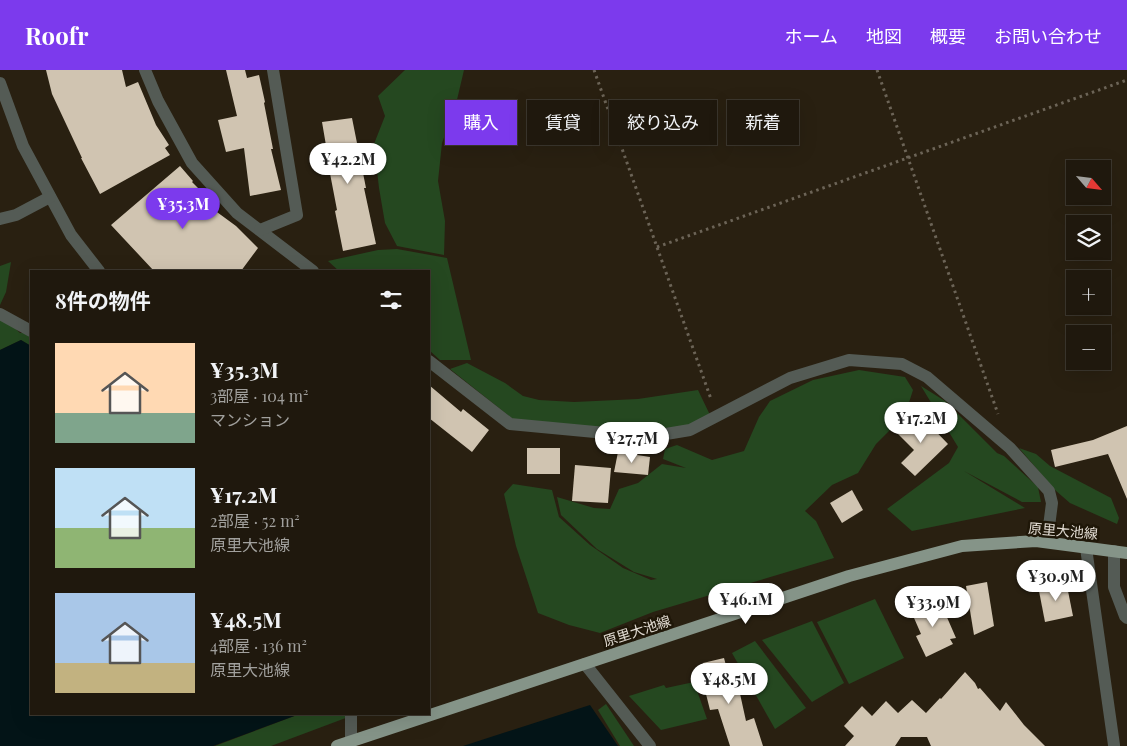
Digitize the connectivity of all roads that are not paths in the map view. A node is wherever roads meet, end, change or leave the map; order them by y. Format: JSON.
{"nodes":[{"id":1,"x":145,"y":70,"type":"edge"},
{"id":2,"x":273,"y":70,"type":"edge"},
{"id":3,"x":0,"y":83,"type":"edge"},
{"id":4,"x":50,"y":197,"type":"junction"},
{"id":5,"x":0,"y":219,"type":"edge"},
{"id":6,"x":260,"y":230,"type":"junction"},
{"id":7,"x":98,"y":270,"type":"edge"},
{"id":8,"x":311,"y":270,"type":"edge"},
{"id":9,"x":0,"y":314,"type":"edge"},
{"id":10,"x":30,"y":330,"type":"edge"},
{"id":11,"x":430,"y":362,"type":"edge"},
{"id":12,"x":1047,"y":542,"type":"junction"},
{"id":13,"x":1086,"y":548,"type":"junction"},
{"id":14,"x":1121,"y":552,"type":"edge"},
{"id":15,"x":1127,"y":618,"type":"edge"},
{"id":16,"x":585,"y":664,"type":"junction"},
{"id":17,"x":430,"y":712,"type":"edge"},
{"id":18,"x":351,"y":715,"type":"edge"},
{"id":19,"x":409,"y":718,"type":"edge"},
{"id":20,"x":351,"y":741,"type":"junction"},
{"id":21,"x":1114,"y":745,"type":"dead end"},
{"id":22,"x":337,"y":746,"type":"edge"},
{"id":23,"x":650,"y":746,"type":"edge"}],
"edges":[{"from":1,"to":6,"type":"street"},
{"from":2,"to":6,"type":"street"},
{"from":3,"to":4,"type":"street"},
{"from":4,"to":5,"type":"street"},
{"from":4,"to":7,"type":"street"},
{"from":6,"to":8,"type":"street"},
{"from":9,"to":10,"type":"street"},
{"from":11,"to":12,"type":"street"},
{"from":12,"to":13,"type":"main road","name":"原里大池線"},
{"from":12,"to":16,"type":"main road","name":"原里大池線"},
{"from":13,"to":14,"type":"main road","name":"原里大池線"},
{"from":13,"to":21,"type":"street"},
{"from":14,"to":15,"type":"street"},
{"from":16,"to":17,"type":"main road","name":"原里大池線"},
{"from":16,"to":23,"type":"street"},
{"from":18,"to":20,"type":"street"},
{"from":19,"to":20,"type":"main road","name":"原里大池線"},
{"from":20,"to":22,"type":"main road","name":"原里大池線"}]}
